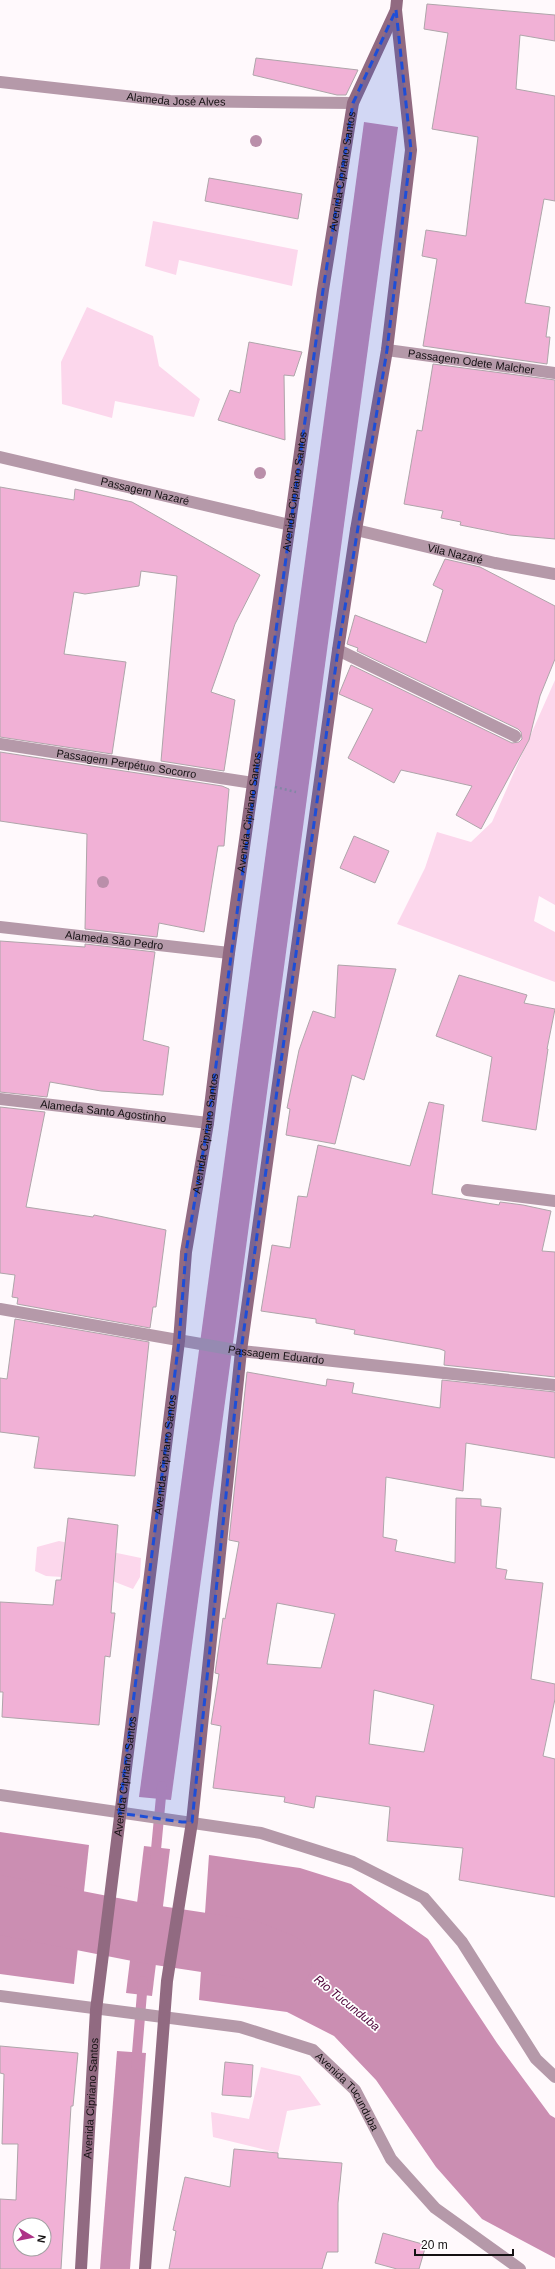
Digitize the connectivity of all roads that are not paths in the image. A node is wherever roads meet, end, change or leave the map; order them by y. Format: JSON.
{"nodes":[{"id":1,"x":397,"y":5,"type":"edge"},
{"id":2,"x":0,"y":82,"type":"edge"},
{"id":3,"x":353,"y":103,"type":"junction"},
{"id":4,"x":387,"y":350,"type":"junction"},
{"id":5,"x":555,"y":373,"type":"edge"},
{"id":6,"x":0,"y":457,"type":"edge"},
{"id":7,"x":290,"y":525,"type":"junction"},
{"id":8,"x":356,"y":530,"type":"junction"},
{"id":9,"x":555,"y":574,"type":"edge"},
{"id":10,"x":338,"y":650,"type":"junction"},
{"id":11,"x":515,"y":736,"type":"dead end"},
{"id":12,"x":0,"y":744,"type":"edge"},
{"id":13,"x":253,"y":783,"type":"junction"},
{"id":14,"x":0,"y":927,"type":"edge"},
{"id":15,"x":229,"y":953,"type":"junction"},
{"id":16,"x":0,"y":1099,"type":"edge"},
{"id":17,"x":208,"y":1123,"type":"junction"},
{"id":18,"x":467,"y":1190,"type":"dead end"},
{"id":19,"x":555,"y":1201,"type":"edge"},
{"id":20,"x":0,"y":1309,"type":"edge"},
{"id":21,"x":179,"y":1341,"type":"junction"},
{"id":22,"x":241,"y":1351,"type":"junction"},
{"id":23,"x":555,"y":1384,"type":"edge"},
{"id":24,"x":0,"y":1795,"type":"edge"},
{"id":25,"x":125,"y":1814,"type":"junction"},
{"id":26,"x":187,"y":1822,"type":"junction"},
{"id":27,"x":0,"y":1996,"type":"edge"},
{"id":28,"x":96,"y":2010,"type":"junction"},
{"id":29,"x":160,"y":2017,"type":"junction"},
{"id":30,"x":555,"y":2078,"type":"edge"},
{"id":31,"x":81,"y":2269,"type":"edge"},
{"id":32,"x":145,"y":2269,"type":"edge"},
{"id":33,"x":520,"y":2269,"type":"edge"}],
"edges":[{"from":1,"to":3,"type":"street","name":"Avenida Cipriano Santos"},
{"from":1,"to":4,"type":"street","name":"Avenida Cipriano Santos"},
{"from":2,"to":3,"type":"street","name":"Alameda José Alves"},
{"from":3,"to":7,"type":"street","name":"Avenida Cipriano Santos"},
{"from":4,"to":5,"type":"street","name":"Passagem Odete Malcher"},
{"from":4,"to":8,"type":"street","name":"Avenida Cipriano Santos"},
{"from":6,"to":7,"type":"street","name":"Passagem Nazaré"},
{"from":7,"to":13,"type":"street","name":"Avenida Cipriano Santos"},
{"from":8,"to":9,"type":"street","name":"Vila Nazaré"},
{"from":8,"to":10,"type":"street","name":"Avenida Cipriano Santos"},
{"from":10,"to":11,"type":"street"},
{"from":10,"to":22,"type":"street","name":"Avenida Cipriano Santos"},
{"from":12,"to":13,"type":"street","name":"Passagem Perpétuo Socorro"},
{"from":13,"to":15,"type":"street","name":"Avenida Cipriano Santos"},
{"from":14,"to":15,"type":"street","name":"Alameda São Pedro"},
{"from":15,"to":17,"type":"street","name":"Avenida Cipriano Santos"},
{"from":16,"to":17,"type":"street","name":"Alameda Santo Agostinho"},
{"from":17,"to":21,"type":"street","name":"Avenida Cipriano Santos"},
{"from":18,"to":19,"type":"street"},
{"from":20,"to":21,"type":"street","name":"Passagem Eduardo"},
{"from":21,"to":22,"type":"street","name":"Passagem Eduardo"},
{"from":21,"to":25,"type":"street","name":"Avenida Cipriano Santos"},
{"from":22,"to":23,"type":"street","name":"Passagem Eduardo"},
{"from":22,"to":26,"type":"street","name":"Avenida Cipriano Santos"},
{"from":24,"to":25,"type":"street"},
{"from":25,"to":26,"type":"street"},
{"from":25,"to":28,"type":"street","name":"Avenida Cipriano Santos"},
{"from":26,"to":29,"type":"street","name":"Avenida Cipriano Santos"},
{"from":26,"to":30,"type":"street"},
{"from":27,"to":28,"type":"street","name":"Avenida Tucunduba"},
{"from":28,"to":29,"type":"street","name":"Avenida Tucunduba"},
{"from":28,"to":31,"type":"street","name":"Avenida Cipriano Santos"},
{"from":29,"to":32,"type":"street","name":"Avenida Cipriano Santos"},
{"from":29,"to":33,"type":"street","name":"Avenida Tucunduba"}]}
